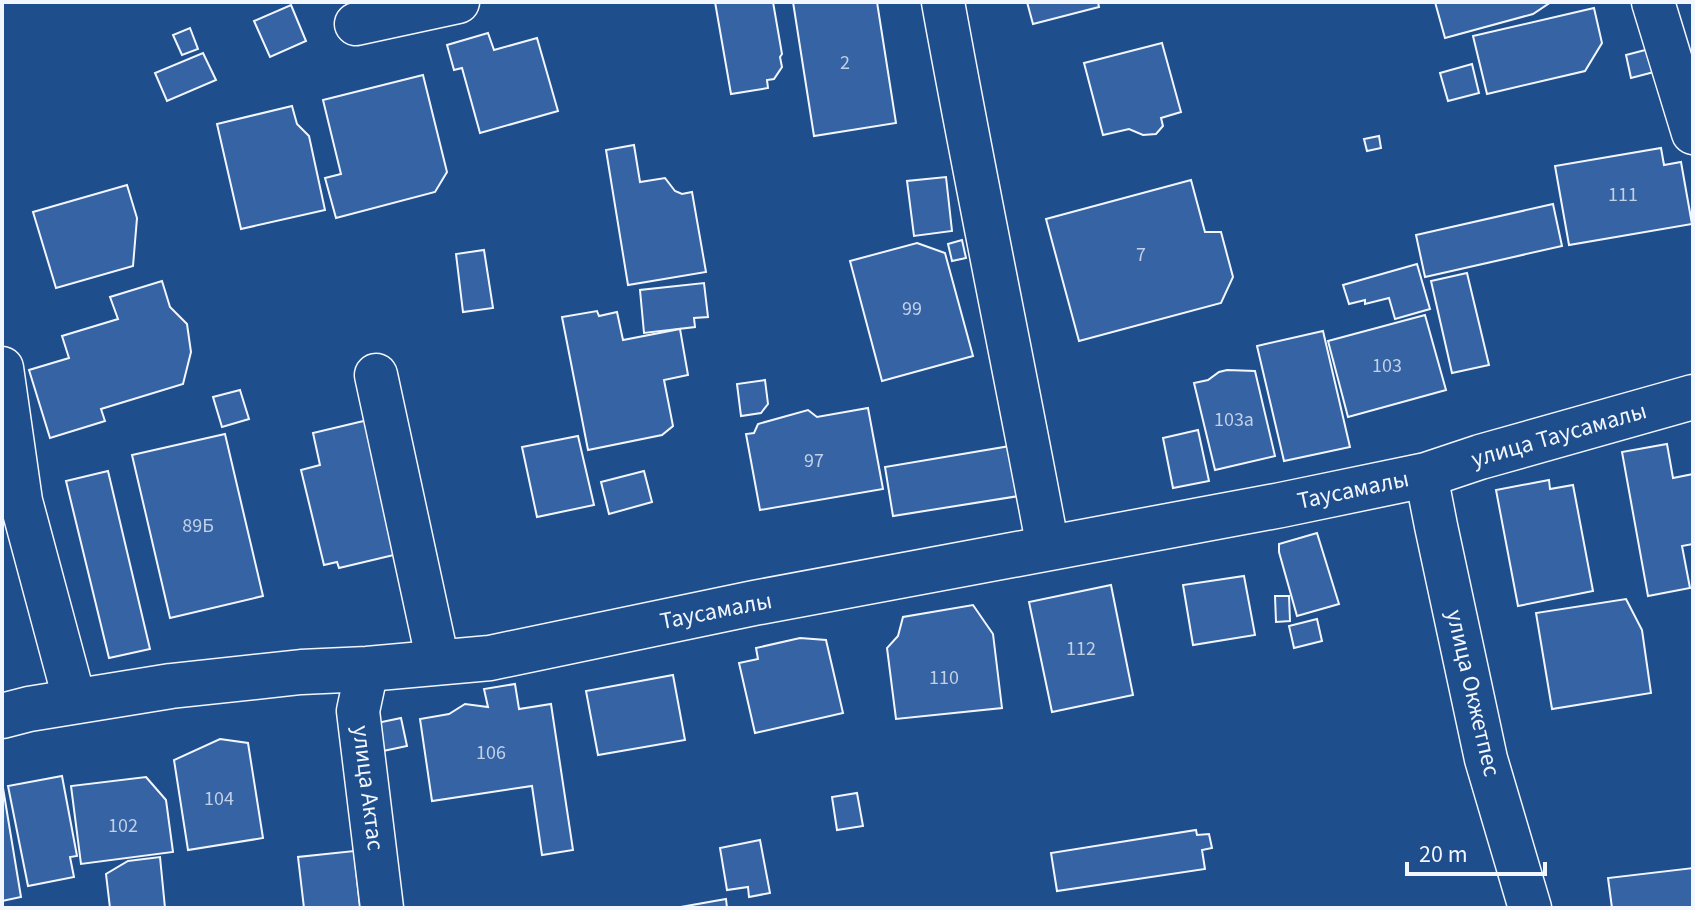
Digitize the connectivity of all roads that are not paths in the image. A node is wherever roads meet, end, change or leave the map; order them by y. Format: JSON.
{"nodes":[{"id":1,"x":458,"y":2,"type":"edge"},
{"id":2,"x":943,"y":2,"type":"edge"},
{"id":3,"x":1653,"y":2,"type":"edge"},
{"id":4,"x":356,"y":24,"type":"dead end"},
{"id":5,"x":1693,"y":133,"type":"edge"},
{"id":6,"x":2,"y":368,"type":"edge"},
{"id":7,"x":376,"y":375,"type":"dead end"},
{"id":8,"x":1693,"y":397,"type":"edge"},
{"id":9,"x":1426,"y":475,"type":"junction"},
{"id":10,"x":1048,"y":548,"type":"junction"},
{"id":11,"x":438,"y":662,"type":"junction"},
{"id":12,"x":367,"y":669,"type":"junction"},
{"id":13,"x":75,"y":702,"type":"junction"},
{"id":14,"x":2,"y":716,"type":"edge"},
{"id":15,"x":382,"y":908,"type":"edge"},
{"id":16,"x":1530,"y":908,"type":"edge"}],
"edges":[{"from":1,"to":4,"type":"street"},
{"from":2,"to":10,"type":"street"},
{"from":3,"to":5,"type":"street"},
{"from":6,"to":13,"type":"street"},
{"from":7,"to":11,"type":"street"},
{"from":8,"to":9,"type":"street","name":"улица Таусамалы"},
{"from":9,"to":10,"type":"street","name":"Таусамалы"},
{"from":9,"to":16,"type":"street","name":"улица Окжетпес"},
{"from":10,"to":11,"type":"street","name":"Таусамалы"},
{"from":11,"to":12,"type":"street","name":"Таусамалы"},
{"from":12,"to":13,"type":"street","name":"Таусамалы"},
{"from":12,"to":15,"type":"street","name":"улица Актас"},
{"from":13,"to":14,"type":"street","name":"Таусамалы"}]}
